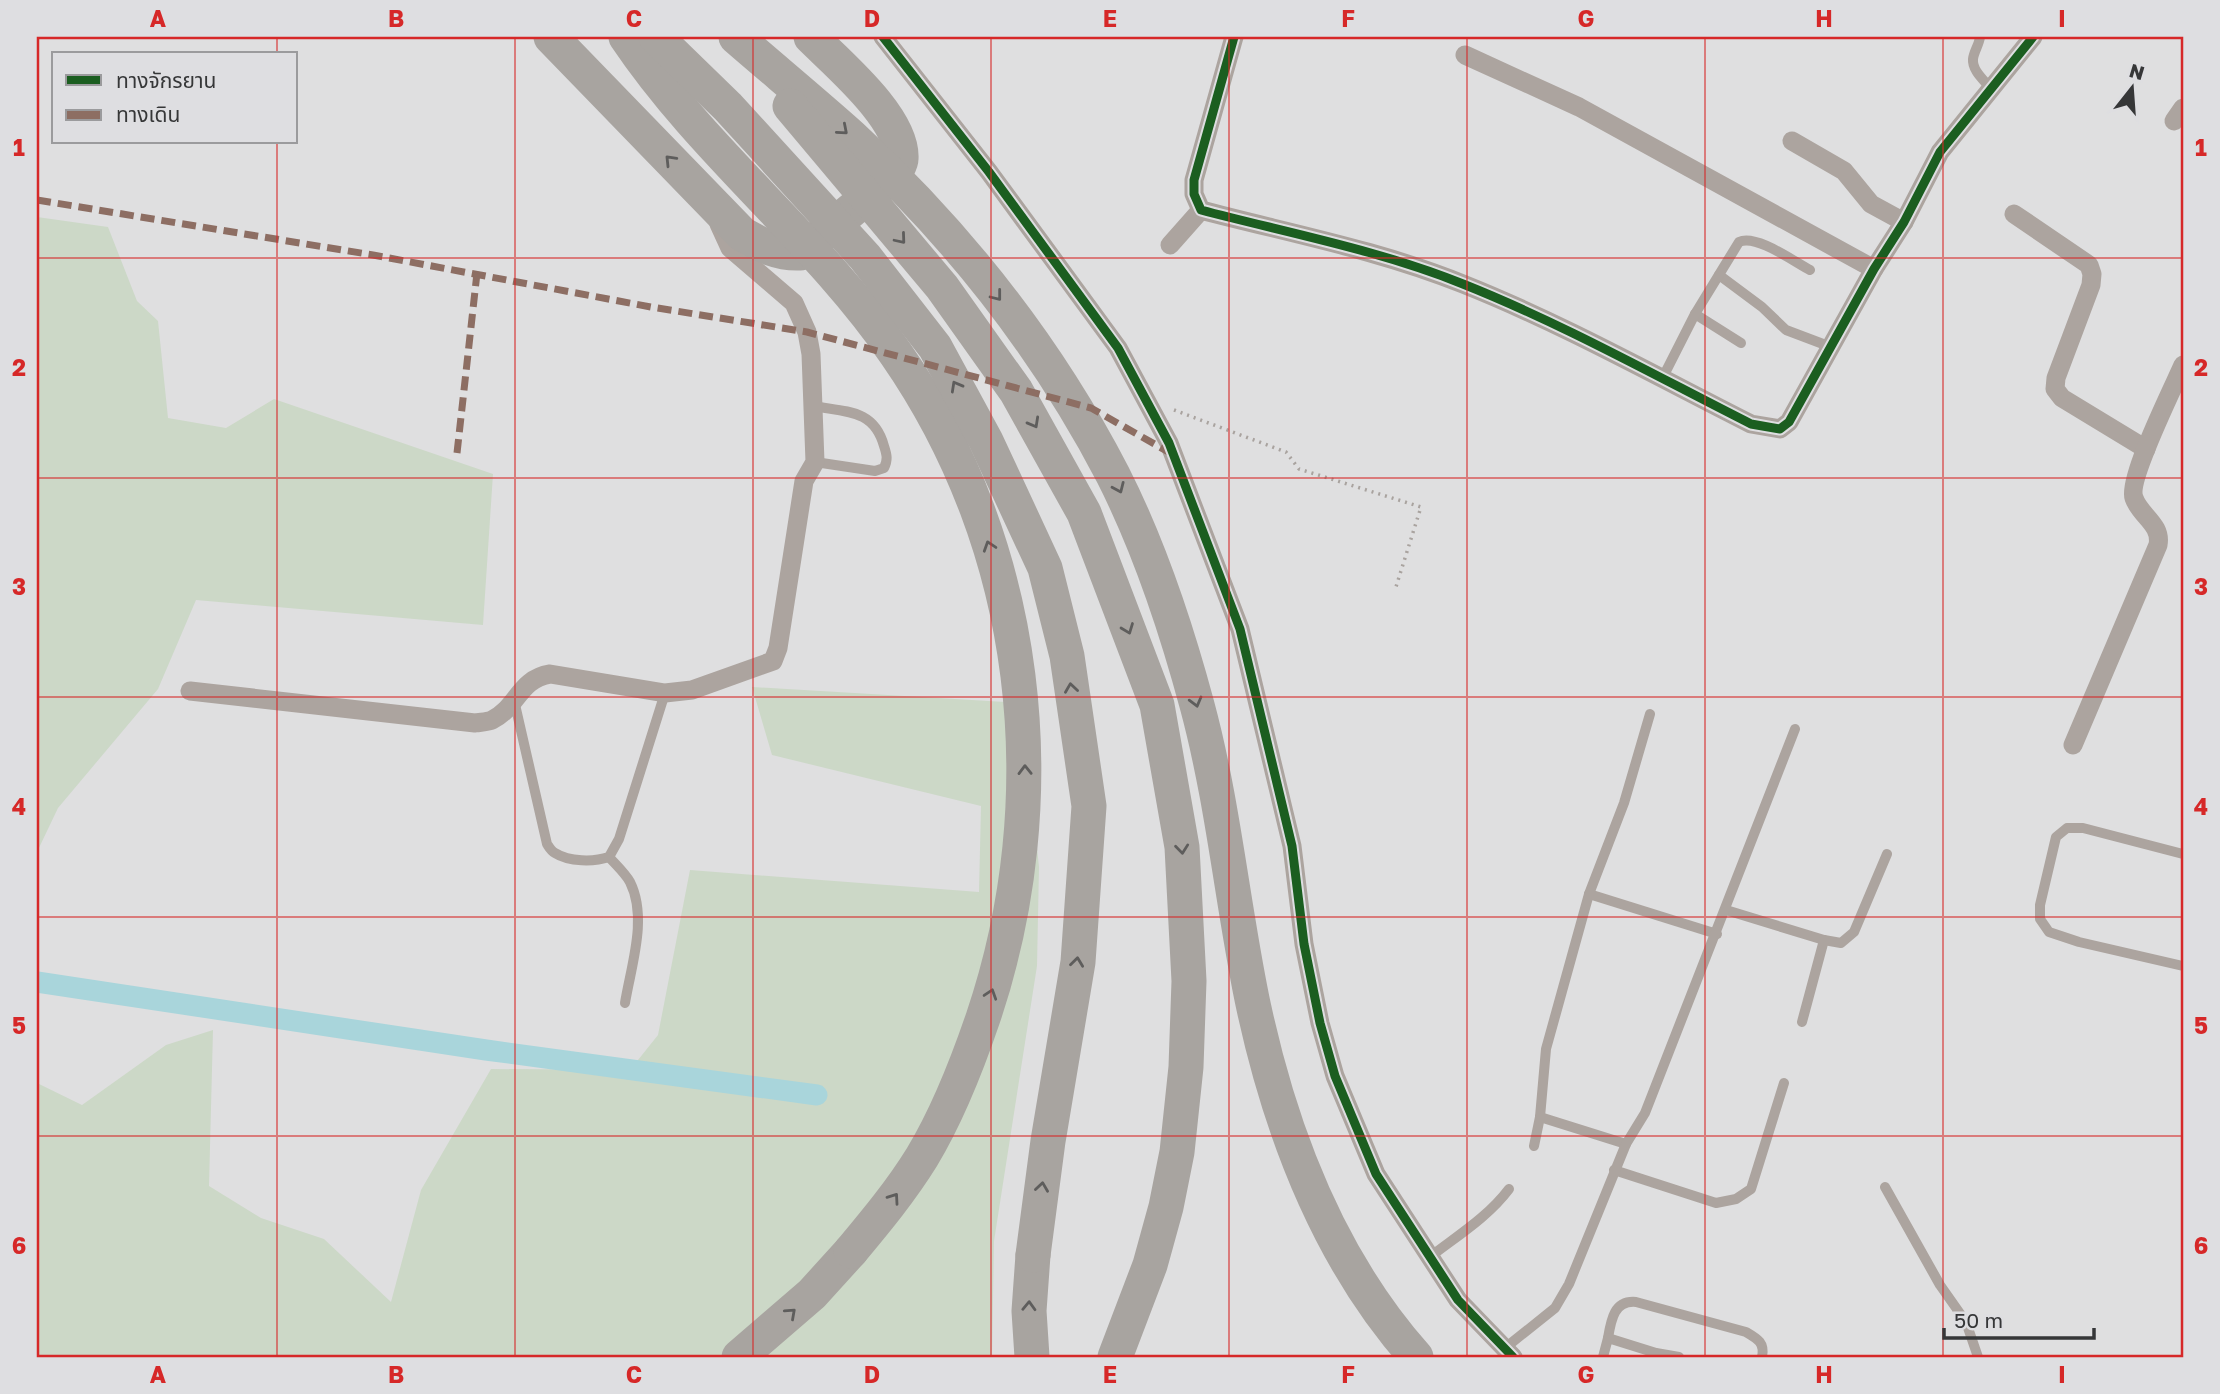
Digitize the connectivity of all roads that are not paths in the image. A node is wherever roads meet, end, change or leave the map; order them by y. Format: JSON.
{"nodes":[{"id":1,"x":551,"y":37,"type":"edge"},
{"id":2,"x":626,"y":37,"type":"edge"},
{"id":3,"x":656,"y":37,"type":"edge"},
{"id":4,"x":733,"y":37,"type":"edge"},
{"id":5,"x":811,"y":37,"type":"edge"},
{"id":6,"x":883,"y":37,"type":"edge"},
{"id":7,"x":1234,"y":37,"type":"edge"},
{"id":8,"x":1980,"y":37,"type":"edge"},
{"id":9,"x":2033,"y":37,"type":"edge"},
{"id":10,"x":1465,"y":55,"type":"dead end"},
{"id":11,"x":1991,"y":89,"type":"junction"},
{"id":12,"x":1792,"y":141,"type":"dead end"},
{"id":13,"x":708,"y":199,"type":"junction"},
{"id":14,"x":1201,"y":210,"type":"junction"},
{"id":15,"x":2014,"y":214,"type":"dead end"},
{"id":16,"x":1904,"y":222,"type":"junction"},
{"id":17,"x":1170,"y":245,"type":"dead end"},
{"id":18,"x":1874,"y":269,"type":"junction"},
{"id":19,"x":1810,"y":270,"type":"dead end"},
{"id":20,"x":1719,"y":275,"type":"junction"},
{"id":21,"x":1695,"y":313,"type":"junction"},
{"id":22,"x":1741,"y":343,"type":"dead end"},
{"id":23,"x":1831,"y":347,"type":"junction"},
{"id":24,"x":2183,"y":365,"type":"edge"},
{"id":25,"x":1661,"y":379,"type":"junction"},
{"id":26,"x":813,"y":407,"type":"junction"},
{"id":27,"x":2146,"y":449,"type":"junction"},
{"id":28,"x":815,"y":462,"type":"junction"},
{"id":29,"x":190,"y":691,"type":"dead end"},
{"id":30,"x":664,"y":693,"type":"junction"},
{"id":31,"x":514,"y":699,"type":"junction"},
{"id":32,"x":1650,"y":714,"type":"dead end"},
{"id":33,"x":1795,"y":729,"type":"dead end"},
{"id":34,"x":2073,"y":745,"type":"dead end"},
{"id":35,"x":1887,"y":854,"type":"dead end"},
{"id":36,"x":2183,"y":854,"type":"edge"},
{"id":37,"x":609,"y":857,"type":"junction"},
{"id":38,"x":1589,"y":894,"type":"junction"},
{"id":39,"x":1726,"y":909,"type":"junction"},
{"id":40,"x":1717,"y":934,"type":"junction"},
{"id":41,"x":1824,"y":940,"type":"junction"},
{"id":42,"x":2183,"y":966,"type":"edge"},
{"id":43,"x":625,"y":1003,"type":"dead end"},
{"id":44,"x":1802,"y":1022,"type":"dead end"},
{"id":45,"x":1784,"y":1083,"type":"dead end"},
{"id":46,"x":1540,"y":1117,"type":"junction"},
{"id":47,"x":1626,"y":1144,"type":"junction"},
{"id":48,"x":1534,"y":1146,"type":"dead end"},
{"id":49,"x":1614,"y":1170,"type":"junction"},
{"id":50,"x":1885,"y":1187,"type":"dead end"},
{"id":51,"x":1509,"y":1189,"type":"dead end"},
{"id":52,"x":1430,"y":1257,"type":"junction"},
{"id":53,"x":1608,"y":1338,"type":"junction"},
{"id":54,"x":1509,"y":1353,"type":"edge"},
{"id":55,"x":739,"y":1357,"type":"edge"},
{"id":56,"x":1032,"y":1357,"type":"edge"},
{"id":57,"x":1115,"y":1357,"type":"edge"},
{"id":58,"x":1416,"y":1357,"type":"edge"},
{"id":59,"x":1604,"y":1357,"type":"edge"},
{"id":60,"x":1679,"y":1357,"type":"edge"},
{"id":61,"x":1762,"y":1357,"type":"edge"},
{"id":62,"x":1978,"y":1357,"type":"edge"}],
"edges":[{"from":13,"to":1,"type":"highway","one_way":true},
{"from":55,"to":2,"type":"highway","one_way":true,"bridge":true},
{"from":56,"to":3,"type":"highway","one_way":true,"bridge":true},
{"from":4,"to":57,"type":"highway","one_way":true,"bridge":true},
{"from":4,"to":58,"type":"highway","one_way":true,"bridge":true},
{"from":5,"to":13,"type":"highway"},
{"from":6,"to":52,"type":"street"},
{"from":7,"to":14,"type":"street"},
{"from":8,"to":11,"type":"lane"},
{"from":9,"to":11,"type":"street"},
{"from":10,"to":18,"type":"street"},
{"from":11,"to":16,"type":"street"},
{"from":12,"to":16,"type":"street"},
{"from":13,"to":26,"type":"street"},
{"from":14,"to":17,"type":"street"},
{"from":14,"to":25,"type":"street"},
{"from":15,"to":27,"type":"street"},
{"from":16,"to":18,"type":"street"},
{"from":18,"to":23,"type":"street"},
{"from":19,"to":20,"type":"lane"},
{"from":20,"to":21,"type":"lane"},
{"from":20,"to":23,"type":"lane"},
{"from":21,"to":22,"type":"lane"},
{"from":21,"to":25,"type":"lane"},
{"from":23,"to":25,"type":"street"},
{"from":24,"to":27,"type":"street"},
{"from":26,"to":28,"type":"street"},
{"from":26,"to":28,"type":"lane"},
{"from":27,"to":34,"type":"street"},
{"from":28,"to":30,"type":"street"},
{"from":29,"to":31,"type":"street"},
{"from":30,"to":31,"type":"street"},
{"from":30,"to":37,"type":"lane"},
{"from":31,"to":37,"type":"lane"},
{"from":32,"to":38,"type":"lane"},
{"from":33,"to":39,"type":"lane"},
{"from":35,"to":41,"type":"lane"},
{"from":36,"to":42,"type":"lane"},
{"from":37,"to":43,"type":"lane"},
{"from":38,"to":40,"type":"lane"},
{"from":38,"to":46,"type":"lane"},
{"from":39,"to":40,"type":"lane"},
{"from":39,"to":41,"type":"lane"},
{"from":40,"to":47,"type":"lane"},
{"from":41,"to":44,"type":"lane"},
{"from":45,"to":49,"type":"lane"},
{"from":46,"to":47,"type":"lane"},
{"from":46,"to":48,"type":"lane"},
{"from":47,"to":49,"type":"lane"},
{"from":49,"to":54,"type":"lane"},
{"from":50,"to":62,"type":"lane"},
{"from":51,"to":52,"type":"lane"},
{"from":52,"to":54,"type":"street"},
{"from":53,"to":59,"type":"lane"},
{"from":53,"to":60,"type":"lane"},
{"from":53,"to":61,"type":"lane"}]}
